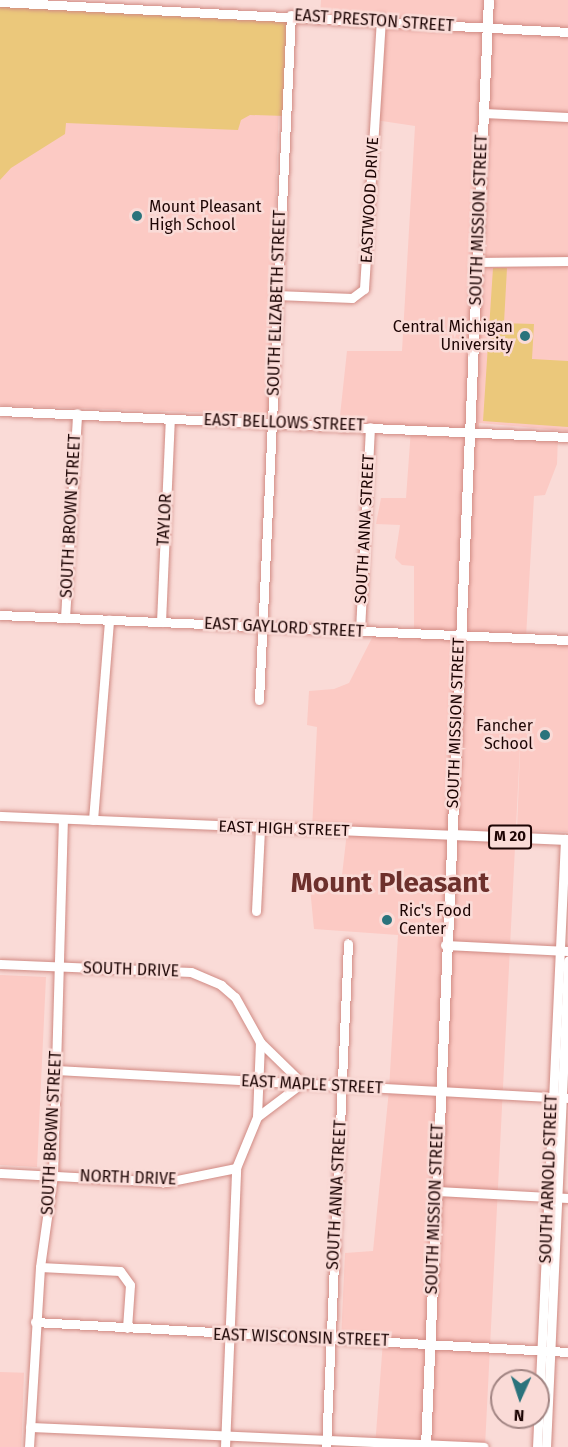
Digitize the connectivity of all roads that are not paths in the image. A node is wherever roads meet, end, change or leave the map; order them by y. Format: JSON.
{"nodes":[{"id":1,"x":489,"y":0,"type":"edge"},
{"id":2,"x":0,"y":2,"type":"edge"},
{"id":3,"x":145,"y":4,"type":"edge"},
{"id":4,"x":291,"y":15,"type":"junction"},
{"id":5,"x":381,"y":19,"type":"junction"},
{"id":6,"x":487,"y":29,"type":"junction"},
{"id":7,"x":568,"y":32,"type":"edge"},
{"id":8,"x":483,"y":113,"type":"junction"},
{"id":9,"x":568,"y":117,"type":"edge"},
{"id":10,"x":568,"y":261,"type":"edge"},
{"id":11,"x":477,"y":262,"type":"junction"},
{"id":12,"x":276,"y":295,"type":"junction"},
{"id":13,"x":0,"y":411,"type":"edge"},
{"id":14,"x":77,"y":413,"type":"junction"},
{"id":15,"x":170,"y":419,"type":"junction"},
{"id":16,"x":272,"y":422,"type":"junction"},
{"id":17,"x":370,"y":427,"type":"junction"},
{"id":18,"x":471,"y":432,"type":"junction"},
{"id":19,"x":568,"y":437,"type":"edge"},
{"id":20,"x":0,"y":615,"type":"edge"},
{"id":21,"x":65,"y":618,"type":"junction"},
{"id":22,"x":109,"y":620,"type":"junction"},
{"id":23,"x":161,"y":622,"type":"junction"},
{"id":24,"x":262,"y":627,"type":"junction"},
{"id":25,"x":360,"y":631,"type":"junction"},
{"id":26,"x":460,"y":636,"type":"junction"},
{"id":27,"x":568,"y":640,"type":"edge"},
{"id":28,"x":259,"y":700,"type":"dead end"},
{"id":29,"x":0,"y":816,"type":"edge"},
{"id":30,"x":63,"y":819,"type":"junction"},
{"id":31,"x":93,"y":820,"type":"junction"},
{"id":32,"x":260,"y":829,"type":"junction"},
{"id":33,"x":452,"y":836,"type":"junction"},
{"id":34,"x":566,"y":839,"type":"edge"},
{"id":35,"x":256,"y":911,"type":"dead end"},
{"id":36,"x":348,"y":944,"type":"dead end"},
{"id":37,"x":446,"y":945,"type":"junction"},
{"id":38,"x":564,"y":951,"type":"edge"},
{"id":39,"x":568,"y":960,"type":"edge"},
{"id":40,"x":0,"y":964,"type":"edge"},
{"id":41,"x":59,"y":968,"type":"junction"},
{"id":42,"x":260,"y":1042,"type":"junction"},
{"id":43,"x":56,"y":1070,"type":"junction"},
{"id":44,"x":259,"y":1082,"type":"junction"},
{"id":45,"x":302,"y":1083,"type":"junction"},
{"id":46,"x":342,"y":1086,"type":"junction"},
{"id":47,"x":440,"y":1092,"type":"junction"},
{"id":48,"x":561,"y":1098,"type":"edge"},
{"id":49,"x":257,"y":1117,"type":"junction"},
{"id":50,"x":236,"y":1168,"type":"junction"},
{"id":51,"x":0,"y":1173,"type":"edge"},
{"id":52,"x":53,"y":1175,"type":"junction"},
{"id":53,"x":436,"y":1191,"type":"junction"},
{"id":54,"x":553,"y":1198,"type":"junction"},
{"id":55,"x":568,"y":1198,"type":"edge"},
{"id":56,"x":40,"y":1267,"type":"junction"},
{"id":57,"x":35,"y":1322,"type":"junction"},
{"id":58,"x":127,"y":1328,"type":"junction"},
{"id":59,"x":228,"y":1336,"type":"junction"},
{"id":60,"x":330,"y":1339,"type":"junction"},
{"id":61,"x":430,"y":1345,"type":"junction"},
{"id":62,"x":546,"y":1352,"type":"junction"},
{"id":63,"x":568,"y":1352,"type":"edge"},
{"id":64,"x":30,"y":1426,"type":"junction"},
{"id":65,"x":225,"y":1435,"type":"junction"},
{"id":66,"x":326,"y":1443,"type":"edge"},
{"id":67,"x":426,"y":1446,"type":"edge"},
{"id":68,"x":29,"y":1447,"type":"edge"},
{"id":69,"x":225,"y":1447,"type":"edge"},
{"id":70,"x":484,"y":1447,"type":"edge"},
{"id":71,"x":537,"y":1447,"type":"edge"},
{"id":72,"x":546,"y":1447,"type":"edge"}],
"edges":[{"from":1,"to":6,"type":"main road","name":"SOUTH MISSION STREET"},
{"from":2,"to":3,"type":"street","name":"EAST PRESTON STREET"},
{"from":3,"to":4,"type":"street","name":"EAST PRESTON STREET"},
{"from":4,"to":5,"type":"street","name":"EAST PRESTON STREET"},
{"from":4,"to":12,"type":"street","name":"SOUTH ELIZABETH STREET"},
{"from":5,"to":6,"type":"street","name":"EAST PRESTON STREET"},
{"from":5,"to":12,"type":"street","name":"EASTWOOD DRIVE"},
{"from":6,"to":7,"type":"street","name":"EAST PRESTON STREET"},
{"from":6,"to":8,"type":"main road","name":"SOUTH MISSION STREET"},
{"from":8,"to":9,"type":"street"},
{"from":8,"to":11,"type":"main road","name":"SOUTH MISSION STREET"},
{"from":10,"to":11,"type":"street"},
{"from":11,"to":18,"type":"main road","name":"SOUTH MISSION STREET"},
{"from":12,"to":16,"type":"street","name":"SOUTH ELIZABETH STREET"},
{"from":13,"to":14,"type":"street","name":"EAST BELLOWS STREET"},
{"from":14,"to":15,"type":"street","name":"EAST BELLOWS STREET"},
{"from":14,"to":21,"type":"street","name":"SOUTH BROWN STREET"},
{"from":15,"to":16,"type":"street","name":"EAST BELLOWS STREET"},
{"from":15,"to":23,"type":"street","name":"TAYLOR"},
{"from":16,"to":17,"type":"street","name":"EAST BELLOWS STREET"},
{"from":16,"to":24,"type":"street","name":"SOUTH ELIZABETH STREET"},
{"from":17,"to":18,"type":"street","name":"EAST BELLOWS STREET"},
{"from":17,"to":25,"type":"street","name":"SOUTH ANNA STREET"},
{"from":18,"to":19,"type":"street","name":"EAST BELLOWS STREET"},
{"from":18,"to":26,"type":"main road","name":"SOUTH MISSION STREET"},
{"from":20,"to":21,"type":"street","name":"EAST GAYLORD STREET"},
{"from":21,"to":22,"type":"street","name":"EAST GAYLORD STREET"},
{"from":22,"to":23,"type":"street","name":"EAST GAYLORD STREET"},
{"from":22,"to":31,"type":"street"},
{"from":23,"to":24,"type":"street","name":"EAST GAYLORD STREET"},
{"from":24,"to":25,"type":"street","name":"EAST GAYLORD STREET"},
{"from":24,"to":28,"type":"street","name":"SOUTH ELIZABETH STREET"},
{"from":25,"to":26,"type":"street","name":"EAST GAYLORD STREET"},
{"from":26,"to":27,"type":"street","name":"EAST GAYLORD STREET"},
{"from":26,"to":33,"type":"main road","name":"SOUTH MISSION STREET"},
{"from":29,"to":30,"type":"street","name":"EAST HIGH STREET"},
{"from":30,"to":31,"type":"street","name":"EAST HIGH STREET"},
{"from":30,"to":41,"type":"street","name":"SOUTH BROWN STREET"},
{"from":31,"to":32,"type":"street","name":"EAST HIGH STREET"},
{"from":32,"to":33,"type":"street","name":"EAST HIGH STREET"},
{"from":32,"to":35,"type":"street"},
{"from":33,"to":34,"type":"main road","name":"EAST HIGH STREET","number":"M 20"},
{"from":33,"to":37,"type":"main road","name":"SOUTH MISSION STREET"},
{"from":34,"to":38,"type":"street","name":"SOUTH ARNOLD STREET"},
{"from":36,"to":46,"type":"street","name":"SOUTH ANNA STREET"},
{"from":37,"to":38,"type":"street"},
{"from":37,"to":47,"type":"main road","name":"SOUTH MISSION STREET"},
{"from":38,"to":48,"type":"street","name":"SOUTH ARNOLD STREET"},
{"from":39,"to":48,"type":"street","name":"SOUTH ARNOLD STREET"},
{"from":40,"to":41,"type":"street","name":"SOUTH DRIVE"},
{"from":41,"to":42,"type":"street","name":"SOUTH DRIVE"},
{"from":41,"to":43,"type":"street","name":"SOUTH BROWN STREET"},
{"from":42,"to":44,"type":"street"},
{"from":42,"to":45,"type":"street","name":"SOUTH DRIVE"},
{"from":43,"to":44,"type":"street","name":"EAST MAPLE STREET"},
{"from":43,"to":52,"type":"street","name":"SOUTH BROWN STREET"},
{"from":44,"to":45,"type":"street","name":"EAST MAPLE STREET"},
{"from":44,"to":49,"type":"street"},
{"from":45,"to":46,"type":"street","name":"EAST MAPLE STREET"},
{"from":45,"to":49,"type":"street"},
{"from":46,"to":47,"type":"street","name":"EAST MAPLE STREET"},
{"from":46,"to":60,"type":"street","name":"SOUTH ANNA STREET"},
{"from":47,"to":48,"type":"street","name":"EAST MAPLE STREET"},
{"from":47,"to":53,"type":"main road","name":"SOUTH MISSION STREET"},
{"from":48,"to":54,"type":"street","name":"SOUTH ARNOLD STREET"},
{"from":49,"to":50,"type":"street"},
{"from":50,"to":52,"type":"street","name":"NORTH DRIVE"},
{"from":50,"to":59,"type":"street"},
{"from":51,"to":52,"type":"street","name":"NORTH DRIVE"},
{"from":52,"to":56,"type":"street","name":"SOUTH BROWN STREET"},
{"from":53,"to":54,"type":"street"},
{"from":53,"to":61,"type":"main road","name":"SOUTH MISSION STREET"},
{"from":54,"to":55,"type":"street"},
{"from":54,"to":62,"type":"street","name":"SOUTH ARNOLD STREET"},
{"from":56,"to":57,"type":"street","name":"SOUTH BROWN STREET"},
{"from":56,"to":58,"type":"street"},
{"from":57,"to":58,"type":"street","name":"EAST WISCONSIN STREET"},
{"from":57,"to":64,"type":"street","name":"SOUTH BROWN STREET"},
{"from":58,"to":59,"type":"street","name":"EAST WISCONSIN STREET"},
{"from":59,"to":60,"type":"street","name":"EAST WISCONSIN STREET"},
{"from":59,"to":65,"type":"street"},
{"from":60,"to":61,"type":"street","name":"EAST WISCONSIN STREET"},
{"from":60,"to":66,"type":"street","name":"SOUTH ANNA STREET"},
{"from":61,"to":62,"type":"street","name":"EAST WISCONSIN STREET"},
{"from":61,"to":67,"type":"main road","name":"SOUTH MISSION STREET"},
{"from":62,"to":63,"type":"street","name":"EAST WISCONSIN STREET"},
{"from":62,"to":71,"type":"street","name":"SOUTH ARNOLD STREET"},
{"from":62,"to":72,"type":"street","name":"SOUTH ARNOLD STREET"},
{"from":64,"to":65,"type":"street"},
{"from":64,"to":68,"type":"street","name":"SOUTH BROWN STREET"},
{"from":65,"to":66,"type":"street"},
{"from":65,"to":69,"type":"street"},
{"from":66,"to":67,"type":"street"},
{"from":67,"to":70,"type":"street"}]}
